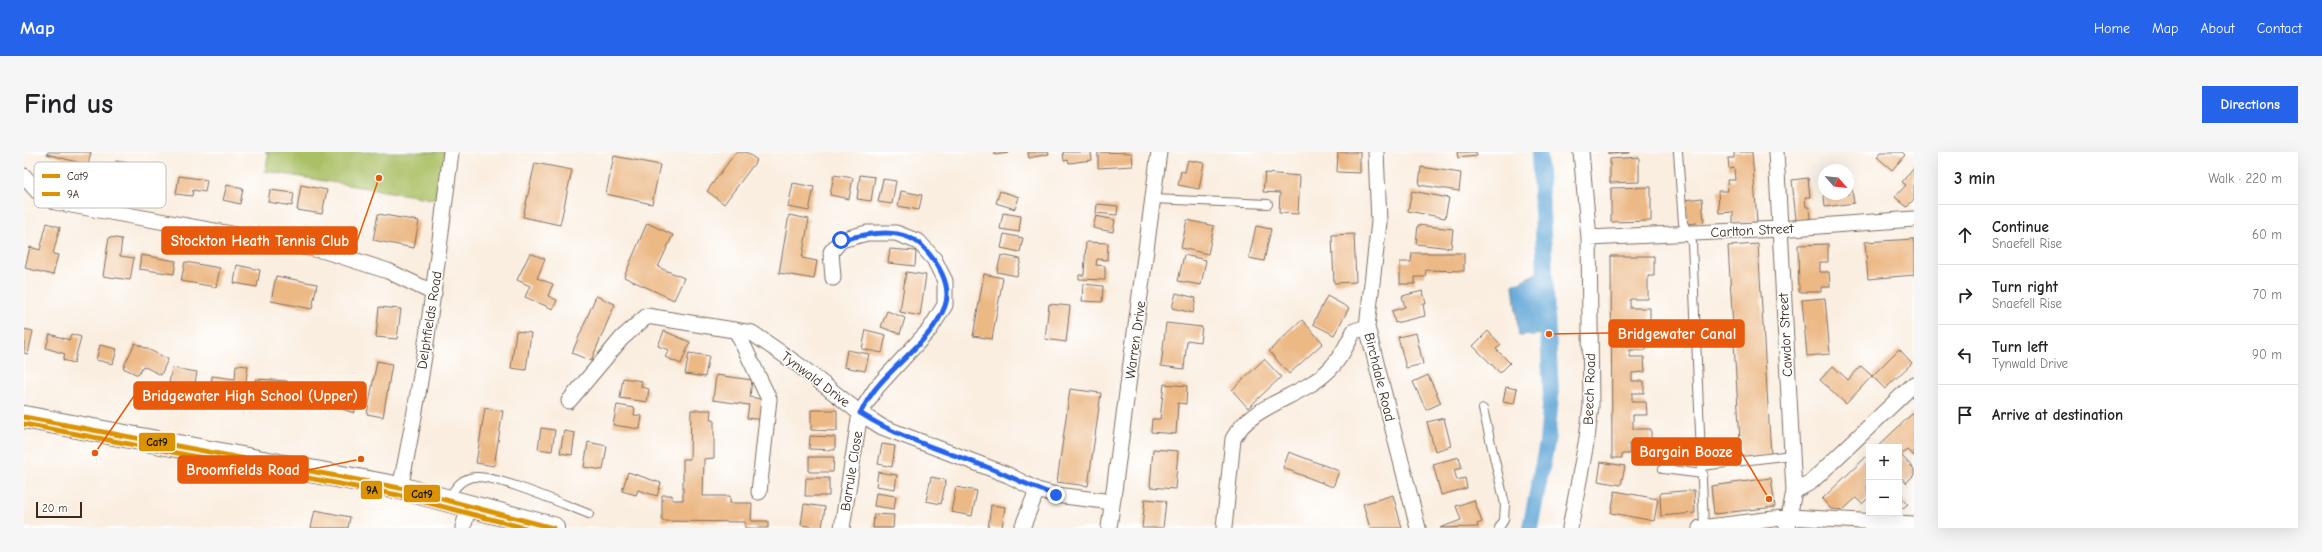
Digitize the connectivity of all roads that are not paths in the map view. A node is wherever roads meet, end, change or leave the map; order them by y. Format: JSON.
{"nodes":[{"id":1,"x":452,"y":152,"type":"edge"},
{"id":2,"x":1159,"y":152,"type":"edge"},
{"id":3,"x":1376,"y":152,"type":"edge"},
{"id":4,"x":1581,"y":152,"type":"edge"},
{"id":5,"x":1678,"y":152,"type":"edge"},
{"id":6,"x":1776,"y":152,"type":"edge"},
{"id":7,"x":24,"y":176,"type":"edge"},
{"id":8,"x":34,"y":188,"type":"edge"},
{"id":9,"x":1153,"y":199,"type":"junction"},
{"id":10,"x":1268,"y":204,"type":"dead end"},
{"id":11,"x":89,"y":208,"type":"edge"},
{"id":12,"x":1914,"y":219,"type":"edge"},
{"id":13,"x":1779,"y":229,"type":"junction"},
{"id":14,"x":1687,"y":233,"type":"junction"},
{"id":15,"x":1589,"y":238,"type":"junction"},
{"id":16,"x":833,"y":278,"type":"dead end"},
{"id":17,"x":434,"y":293,"type":"junction"},
{"id":18,"x":1367,"y":327,"type":"junction"},
{"id":19,"x":736,"y":330,"type":"junction"},
{"id":20,"x":1914,"y":384,"type":"edge"},
{"id":21,"x":569,"y":401,"type":"dead end"},
{"id":22,"x":1484,"y":409,"type":"dead end"},
{"id":23,"x":860,"y":413,"type":"junction"},
{"id":24,"x":24,"y":417,"type":"edge"},
{"id":25,"x":1791,"y":455,"type":"junction"},
{"id":26,"x":1663,"y":469,"type":"dead end"},
{"id":27,"x":1703,"y":470,"type":"junction"},
{"id":28,"x":400,"y":488,"type":"junction"},
{"id":29,"x":1038,"y":490,"type":"junction"},
{"id":30,"x":1794,"y":491,"type":"junction"},
{"id":31,"x":759,"y":492,"type":"dead end"},
{"id":32,"x":448,"y":500,"type":"junction"},
{"id":33,"x":1112,"y":502,"type":"junction"},
{"id":34,"x":469,"y":505,"type":"junction"},
{"id":35,"x":589,"y":514,"type":"dead end"},
{"id":36,"x":1788,"y":523,"type":"edge"},
{"id":37,"x":1914,"y":524,"type":"edge"},
{"id":38,"x":1731,"y":526,"type":"edge"},
{"id":39,"x":462,"y":528,"type":"edge"},
{"id":40,"x":554,"y":528,"type":"edge"},
{"id":41,"x":842,"y":528,"type":"edge"},
{"id":42,"x":1022,"y":528,"type":"edge"},
{"id":43,"x":1109,"y":528,"type":"edge"},
{"id":44,"x":1224,"y":528,"type":"edge"},
{"id":45,"x":1418,"y":528,"type":"edge"},
{"id":46,"x":1498,"y":528,"type":"edge"},
{"id":47,"x":1570,"y":528,"type":"edge"},
{"id":48,"x":1702,"y":528,"type":"edge"}],
"edges":[{"from":1,"to":17,"type":"street","name":"Delphfields Road"},
{"from":2,"to":9,"type":"street","name":"Warren Drive"},
{"from":3,"to":18,"type":"street","name":"Birchdale Road"},
{"from":4,"to":15,"type":"street","name":"Beech Road"},
{"from":5,"to":14,"type":"lane"},
{"from":6,"to":13,"type":"street","name":"Cawdor Street"},
{"from":7,"to":8,"type":"street"},
{"from":9,"to":10,"type":"lane"},
{"from":9,"to":33,"type":"street","name":"Warren Drive"},
{"from":11,"to":17,"type":"street"},
{"from":12,"to":13,"type":"street","name":"Carlton Street"},
{"from":13,"to":14,"type":"street","name":"Carlton Street"},
{"from":13,"to":25,"type":"street","name":"Cawdor Street"},
{"from":14,"to":15,"type":"street","name":"Carlton Street"},
{"from":14,"to":27,"type":"lane"},
{"from":15,"to":47,"type":"street","name":"Beech Road"},
{"from":16,"to":23,"type":"street"},
{"from":17,"to":28,"type":"street","name":"Delphfields Road"},
{"from":18,"to":44,"type":"street"},
{"from":18,"to":45,"type":"street","name":"Birchdale Road"},
{"from":19,"to":21,"type":"street","name":"Tynwald Drive"},
{"from":19,"to":23,"type":"street","name":"Tynwald Drive"},
{"from":19,"to":31,"type":"street"},
{"from":20,"to":30,"type":"street"},
{"from":22,"to":46,"type":"lane"},
{"from":23,"to":29,"type":"street","name":"Tynwald Drive"},
{"from":23,"to":41,"type":"street","name":"Barrule Close"},
{"from":24,"to":28,"type":"highway"},
{"from":25,"to":27,"type":"lane"},
{"from":25,"to":30,"type":"street","name":"Cawdor Street"},
{"from":26,"to":27,"type":"lane"},
{"from":27,"to":48,"type":"lane"},
{"from":28,"to":32,"type":"highway"},
{"from":29,"to":33,"type":"street","name":"Tynwald Drive"},
{"from":29,"to":42,"type":"street"},
{"from":30,"to":36,"type":"street","name":"Cawdor Street"},
{"from":32,"to":34,"type":"highway"},
{"from":32,"to":35,"type":"lane"},
{"from":33,"to":43,"type":"street","name":"Warren Drive"},
{"from":34,"to":39,"type":"street"},
{"from":34,"to":40,"type":"highway"},
{"from":36,"to":37,"type":"street"},
{"from":36,"to":38,"type":"street"},
{"from":38,"to":48,"type":"street"}]}
